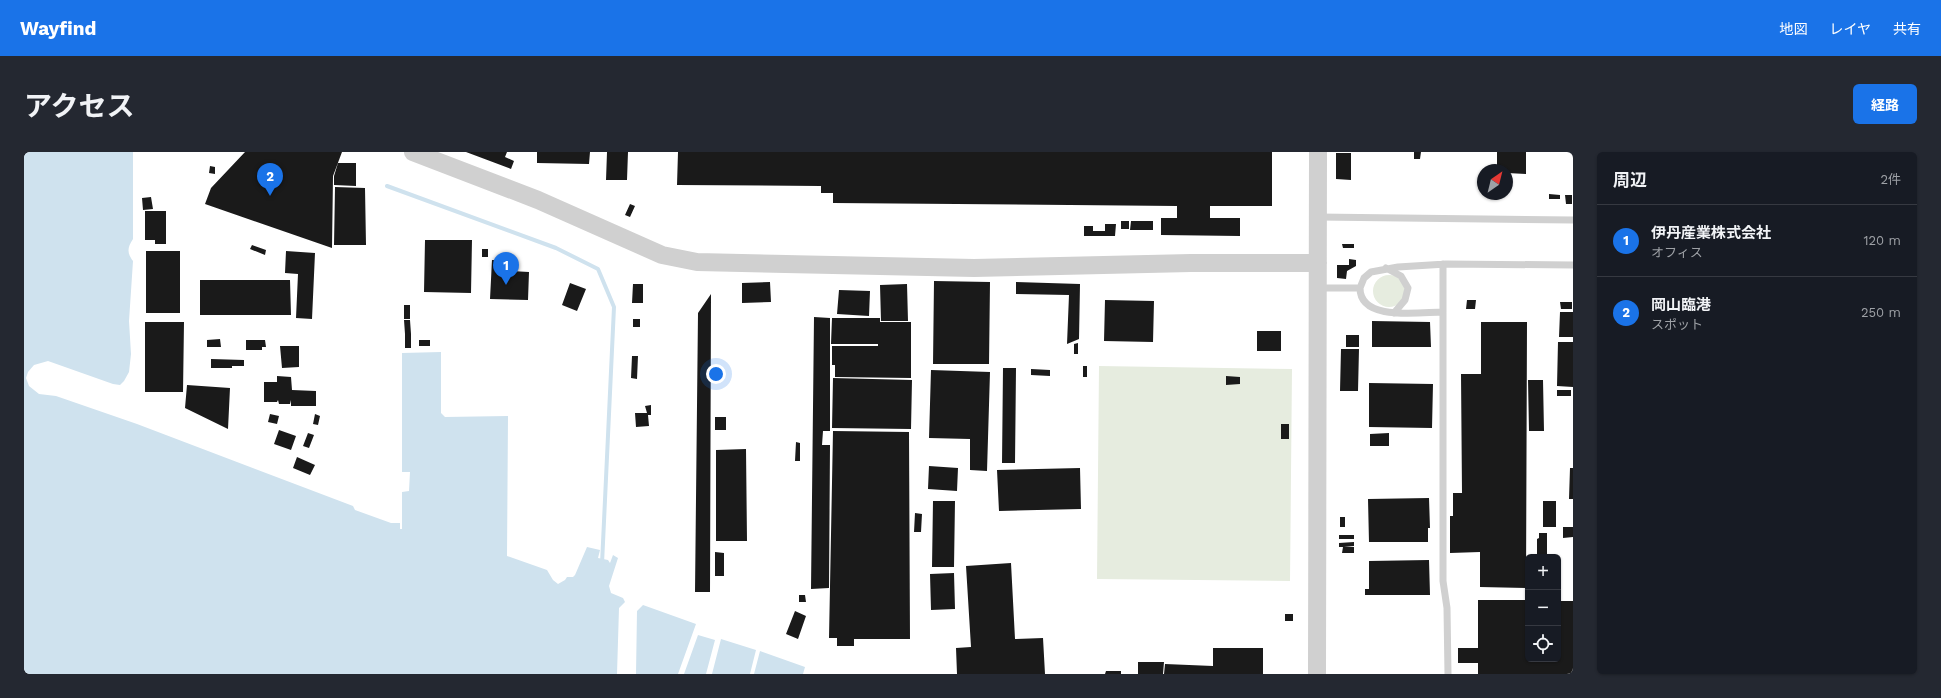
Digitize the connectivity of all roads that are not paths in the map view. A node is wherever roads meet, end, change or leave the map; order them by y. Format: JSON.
{"nodes":[{"id":1,"x":413,"y":152,"type":"edge"},
{"id":2,"x":1318,"y":152,"type":"edge"},
{"id":3,"x":1318,"y":217,"type":"junction"},
{"id":4,"x":1573,"y":220,"type":"edge"},
{"id":5,"x":1318,"y":263,"type":"junction"},
{"id":6,"x":1443,"y":264,"type":"junction"},
{"id":7,"x":1573,"y":265,"type":"edge"},
{"id":8,"x":1386,"y":268,"type":"junction"},
{"id":9,"x":1318,"y":288,"type":"junction"},
{"id":10,"x":1360,"y":288,"type":"junction"},
{"id":11,"x":1394,"y":312,"type":"junction"},
{"id":12,"x":1443,"y":312,"type":"junction"},
{"id":13,"x":1317,"y":674,"type":"edge"},
{"id":14,"x":1448,"y":674,"type":"edge"}],
"edges":[{"from":1,"to":5,"type":"street"},
{"from":2,"to":3,"type":"street"},
{"from":3,"to":4,"type":"lane"},
{"from":3,"to":5,"type":"street"},
{"from":5,"to":9,"type":"street"},
{"from":6,"to":7,"type":"lane"},
{"from":6,"to":8,"type":"lane"},
{"from":6,"to":12,"type":"lane"},
{"from":8,"to":10,"type":"lane"},
{"from":8,"to":11,"type":"lane"},
{"from":9,"to":10,"type":"lane"},
{"from":9,"to":13,"type":"street"},
{"from":10,"to":11,"type":"lane"},
{"from":11,"to":12,"type":"lane"},
{"from":12,"to":14,"type":"lane"}]}
